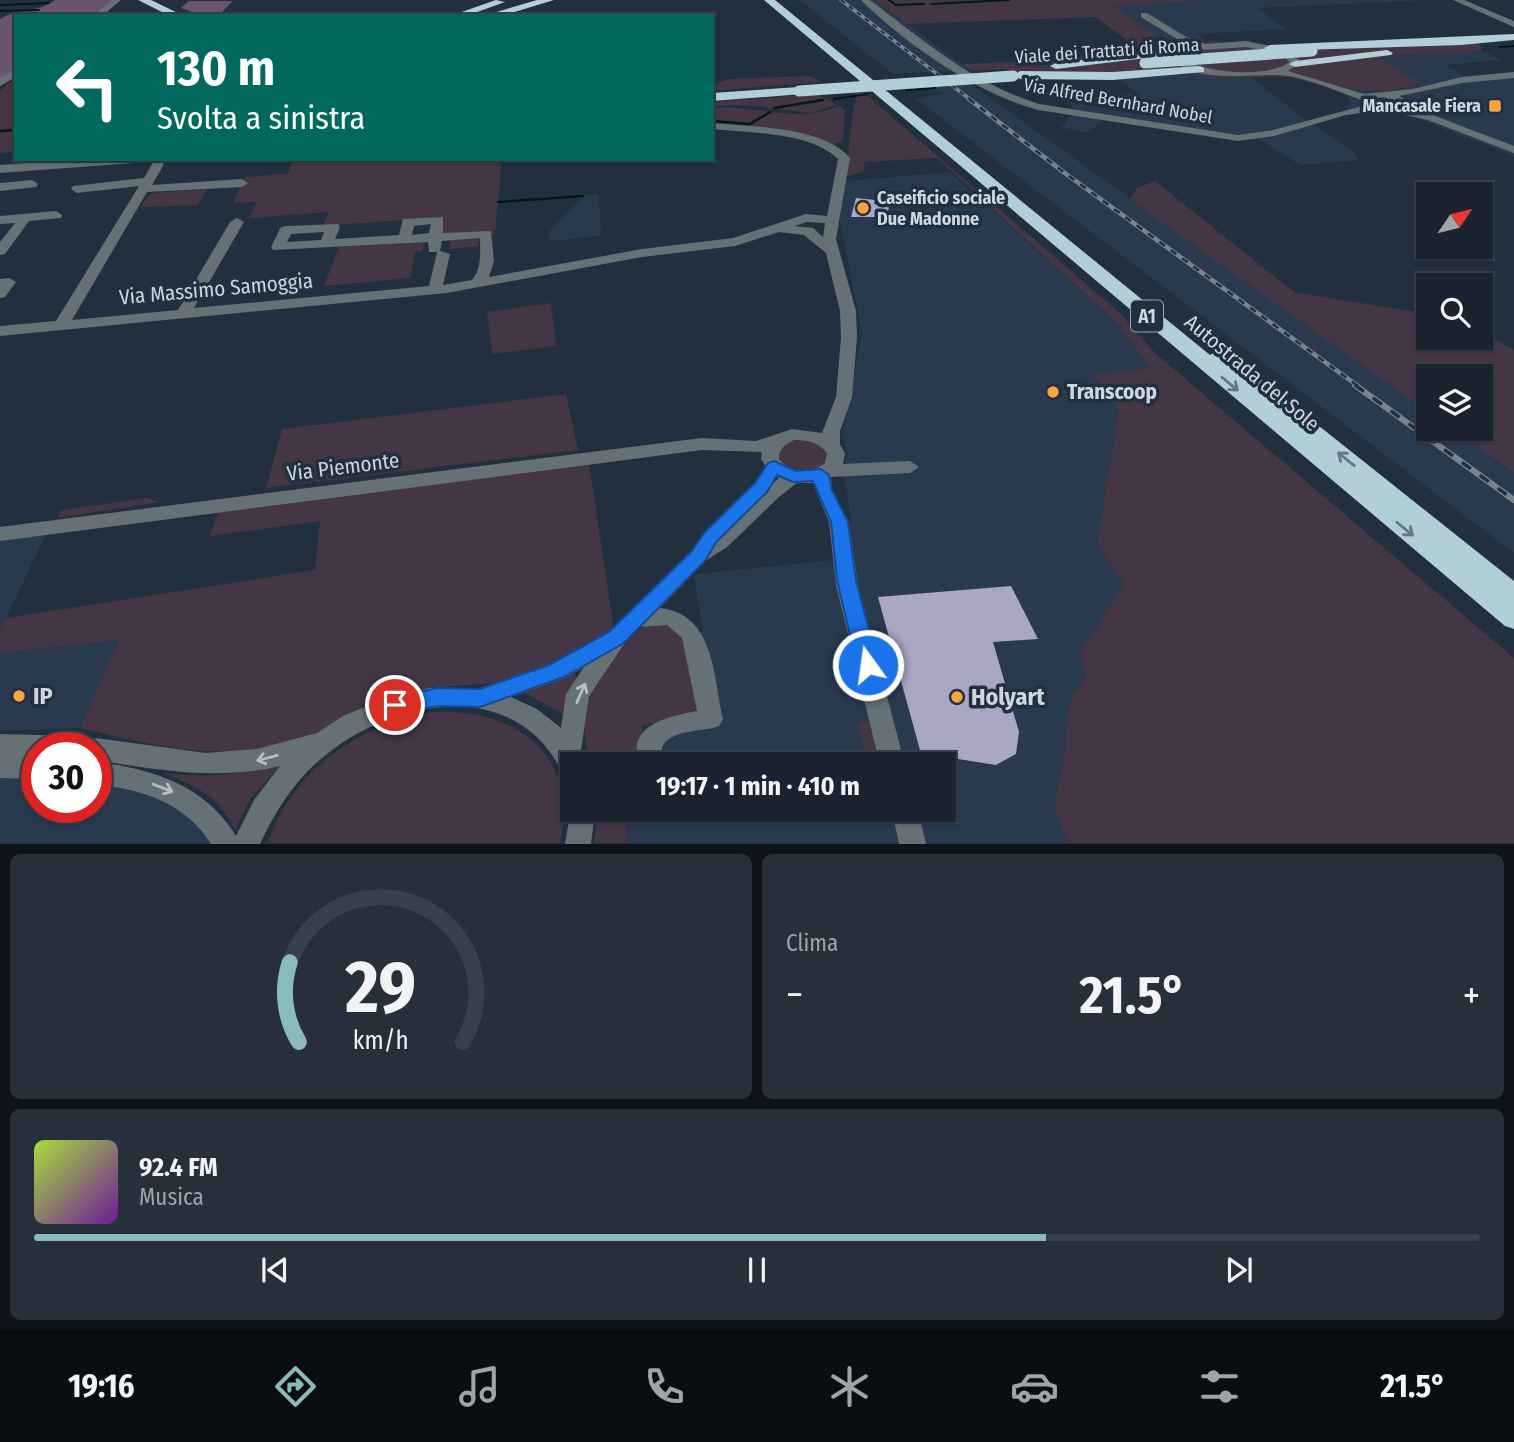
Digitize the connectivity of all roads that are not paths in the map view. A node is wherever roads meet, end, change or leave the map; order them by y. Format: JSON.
{"nodes":[{"id":1,"x":117,"y":0,"type":"edge"},
{"id":2,"x":143,"y":0,"type":"edge"},
{"id":3,"x":156,"y":0,"type":"edge"},
{"id":4,"x":505,"y":0,"type":"edge"},
{"id":5,"x":549,"y":0,"type":"edge"},
{"id":6,"x":763,"y":0,"type":"edge"},
{"id":7,"x":865,"y":0,"type":"edge"},
{"id":8,"x":1457,"y":0,"type":"edge"},
{"id":9,"x":782,"y":5,"type":"edge"},
{"id":10,"x":173,"y":13,"type":"edge"},
{"id":11,"x":99,"y":14,"type":"edge"},
{"id":12,"x":461,"y":14,"type":"edge"},
{"id":13,"x":496,"y":14,"type":"edge"},
{"id":14,"x":1514,"y":24,"type":"edge"},
{"id":15,"x":1509,"y":37,"type":"edge"},
{"id":16,"x":1475,"y":40,"type":"junction"},
{"id":17,"x":1211,"y":45,"type":"junction"},
{"id":18,"x":1270,"y":48,"type":"junction"},
{"id":19,"x":1178,"y":51,"type":"junction"},
{"id":20,"x":1295,"y":65,"type":"junction"},
{"id":21,"x":1200,"y":70,"type":"junction"},
{"id":22,"x":1270,"y":71,"type":"junction"},
{"id":23,"x":1014,"y":74,"type":"junction"},
{"id":24,"x":1514,"y":75,"type":"edge"},
{"id":25,"x":1380,"y":94,"type":"junction"},
{"id":26,"x":714,"y":95,"type":"edge"},
{"id":27,"x":1364,"y":98,"type":"junction"},
{"id":28,"x":1408,"y":99,"type":"junction"},
{"id":29,"x":1387,"y":107,"type":"junction"},
{"id":30,"x":1351,"y":111,"type":"junction"},
{"id":31,"x":1430,"y":118,"type":"junction"},
{"id":32,"x":714,"y":126,"type":"edge"},
{"id":33,"x":1514,"y":150,"type":"edge"},
{"id":34,"x":107,"y":161,"type":"edge"},
{"id":35,"x":158,"y":164,"type":"dead end"},
{"id":36,"x":0,"y":169,"type":"edge"},
{"id":37,"x":242,"y":183,"type":"dead end"},
{"id":38,"x":32,"y":184,"type":"dead end"},
{"id":39,"x":145,"y":185,"type":"junction"},
{"id":40,"x":0,"y":187,"type":"edge"},
{"id":41,"x":77,"y":189,"type":"dead end"},
{"id":42,"x":56,"y":215,"type":"dead end"},
{"id":43,"x":832,"y":217,"type":"junction"},
{"id":44,"x":25,"y":218,"type":"junction"},
{"id":45,"x":0,"y":220,"type":"edge"},
{"id":46,"x":237,"y":222,"type":"dead end"},
{"id":47,"x":784,"y":230,"type":"junction"},
{"id":48,"x":767,"y":233,"type":"junction"},
{"id":49,"x":326,"y":244,"type":"dead end"},
{"id":50,"x":438,"y":246,"type":"junction"},
{"id":51,"x":830,"y":250,"type":"junction"},
{"id":52,"x":0,"y":251,"type":"edge"},
{"id":53,"x":487,"y":268,"type":"junction"},
{"id":54,"x":505,"y":279,"type":"junction"},
{"id":55,"x":407,"y":282,"type":"dead end"},
{"id":56,"x":0,"y":283,"type":"edge"},
{"id":57,"x":477,"y":284,"type":"junction"},
{"id":58,"x":435,"y":290,"type":"junction"},
{"id":59,"x":0,"y":294,"type":"edge"},
{"id":60,"x":330,"y":300,"type":"junction"},
{"id":61,"x":184,"y":313,"type":"junction"},
{"id":62,"x":61,"y":325,"type":"junction"},
{"id":63,"x":0,"y":331,"type":"edge"},
{"id":64,"x":844,"y":389,"type":"junction"},
{"id":65,"x":802,"y":435,"type":"junction"},
{"id":66,"x":776,"y":443,"type":"junction"},
{"id":67,"x":693,"y":446,"type":"junction"},
{"id":68,"x":833,"y":449,"type":"junction"},
{"id":69,"x":772,"y":464,"type":"junction"},
{"id":70,"x":910,"y":467,"type":"dead end"},
{"id":71,"x":860,"y":471,"type":"junction"},
{"id":72,"x":824,"y":473,"type":"junction"},
{"id":73,"x":796,"y":477,"type":"junction"},
{"id":74,"x":841,"y":533,"type":"junction"},
{"id":75,"x":0,"y":534,"type":"edge"},
{"id":76,"x":698,"y":556,"type":"junction"},
{"id":77,"x":1514,"y":594,"type":"edge"},
{"id":78,"x":1514,"y":619,"type":"edge"},
{"id":79,"x":634,"y":621,"type":"junction"},
{"id":80,"x":616,"y":638,"type":"junction"},
{"id":81,"x":480,"y":698,"type":"junction"},
{"id":82,"x":331,"y":736,"type":"junction"},
{"id":83,"x":0,"y":745,"type":"edge"},
{"id":84,"x":21,"y":746,"type":"edge"},
{"id":85,"x":112,"y":752,"type":"edge"},
{"id":86,"x":564,"y":752,"type":"edge"},
{"id":87,"x":571,"y":752,"type":"edge"},
{"id":88,"x":650,"y":752,"type":"edge"},
{"id":89,"x":890,"y":752,"type":"edge"},
{"id":90,"x":0,"y":767,"type":"edge"},
{"id":91,"x":21,"y":768,"type":"edge"},
{"id":92,"x":112,"y":776,"type":"edge"},
{"id":93,"x":581,"y":822,"type":"edge"},
{"id":94,"x":908,"y":822,"type":"edge"},
{"id":95,"x":226,"y":844,"type":"edge"},
{"id":96,"x":246,"y":844,"type":"edge"},
{"id":97,"x":578,"y":844,"type":"edge"},
{"id":98,"x":913,"y":844,"type":"edge"}],
"edges":[{"from":1,"to":11,"type":"street"},
{"from":2,"to":10,"type":"highway"},
{"from":3,"to":10,"type":"highway"},
{"from":4,"to":12,"type":"highway"},
{"from":5,"to":13,"type":"highway"},
{"from":6,"to":9,"type":"highway"},
{"from":7,"to":30,"type":"street","name":"Via Alfred Bernhard Nobel"},
{"from":8,"to":14,"type":"street"},
{"from":77,"to":9,"type":"highway","name":"Autostrada del Sole","number":"A1","one_way":true},
{"from":9,"to":78,"type":"highway","name":"Autostrada del Sole","number":"A1","one_way":true},
{"from":15,"to":16,"type":"highway","name":"Viale dei Trattati di Roma"},
{"from":16,"to":18,"type":"highway"},
{"from":16,"to":20,"type":"highway"},
{"from":16,"to":23,"type":"highway","name":"Viale dei Trattati di Roma","bridge":true},
{"from":17,"to":18,"type":"street"},
{"from":17,"to":19,"type":"street"},
{"from":17,"to":19,"type":"street"},
{"from":18,"to":20,"type":"street"},
{"from":19,"to":21,"type":"street"},
{"from":19,"to":23,"type":"highway"},
{"from":20,"to":22,"type":"street"},
{"from":20,"to":25,"type":"street"},
{"from":21,"to":22,"type":"street"},
{"from":21,"to":23,"type":"highway"},
{"from":22,"to":27,"type":"street"},
{"from":23,"to":26,"type":"highway","name":"Viale dei Trattati di Roma","bridge":true},
{"from":24,"to":28,"type":"street","name":"Via Alfred Bernhard Nobel"},
{"from":25,"to":27,"type":"street"},
{"from":25,"to":28,"type":"street"},
{"from":27,"to":29,"type":"street"},
{"from":27,"to":30,"type":"street","name":"Via Alfred Bernhard Nobel"},
{"from":28,"to":29,"type":"street","name":"Via Alfred Bernhard Nobel"},
{"from":28,"to":31,"type":"street"},
{"from":29,"to":30,"type":"street","name":"Via Alfred Bernhard Nobel"},
{"from":29,"to":31,"type":"street"},
{"from":31,"to":33,"type":"street"},
{"from":32,"to":43,"type":"street"},
{"from":34,"to":36,"type":"street"},
{"from":35,"to":39,"type":"street"},
{"from":37,"to":39,"type":"street"},
{"from":38,"to":40,"type":"street"},
{"from":39,"to":41,"type":"street"},
{"from":39,"to":62,"type":"street"},
{"from":42,"to":44,"type":"street"},
{"from":43,"to":47,"type":"street","name":"Via Massimo Samoggia"},
{"from":43,"to":48,"type":"street","name":"Via Massimo Samoggia"},
{"from":43,"to":51,"type":"street"},
{"from":44,"to":45,"type":"street"},
{"from":44,"to":52,"type":"street"},
{"from":46,"to":61,"type":"street"},
{"from":47,"to":48,"type":"street","name":"Via Massimo Samoggia"},
{"from":47,"to":51,"type":"street","name":"Via Massimo Samoggia"},
{"from":48,"to":54,"type":"street","name":"Via Massimo Samoggia"},
{"from":49,"to":50,"type":"street","name":"Via Massimo Samoggia"},
{"from":50,"to":53,"type":"street","name":"Via Massimo Samoggia"},
{"from":50,"to":58,"type":"street"},
{"from":51,"to":64,"type":"street"},
{"from":53,"to":54,"type":"street"},
{"from":53,"to":57,"type":"street"},
{"from":54,"to":57,"type":"street","name":"Via Massimo Samoggia"},
{"from":55,"to":60,"type":"street"},
{"from":56,"to":59,"type":"street"},
{"from":57,"to":58,"type":"street","name":"Via Massimo Samoggia"},
{"from":58,"to":60,"type":"street","name":"Via Massimo Samoggia"},
{"from":60,"to":61,"type":"street","name":"Via Massimo Samoggia"},
{"from":61,"to":62,"type":"street","name":"Via Massimo Samoggia"},
{"from":62,"to":63,"type":"street","name":"Via Massimo Samoggia"},
{"from":64,"to":65,"type":"street"},
{"from":64,"to":68,"type":"street"},
{"from":65,"to":66,"type":"street"},
{"from":65,"to":68,"type":"street"},
{"from":66,"to":67,"type":"street","name":"Via Piemonte"},
{"from":66,"to":69,"type":"street"},
{"from":67,"to":69,"type":"street","name":"Via Piemonte"},
{"from":67,"to":75,"type":"street","name":"Via Piemonte"},
{"from":68,"to":71,"type":"street"},
{"from":68,"to":72,"type":"street"},
{"from":69,"to":73,"type":"street"},
{"from":69,"to":76,"type":"street"},
{"from":70,"to":71,"type":"street"},
{"from":71,"to":72,"type":"street"},
{"from":72,"to":73,"type":"street"},
{"from":72,"to":74,"type":"street"},
{"from":73,"to":74,"type":"street"},
{"from":73,"to":76,"type":"street"},
{"from":74,"to":89,"type":"street"},
{"from":76,"to":79,"type":"street"},
{"from":79,"to":80,"type":"street"},
{"from":79,"to":88,"type":"street"},
{"from":80,"to":81,"type":"street"},
{"from":87,"to":80,"type":"street","one_way":true},
{"from":81,"to":82,"type":"street"},
{"from":81,"to":86,"type":"street"},
{"from":82,"to":85,"type":"street","one_way":true},
{"from":82,"to":96,"type":"street"},
{"from":83,"to":84,"type":"street"},
{"from":90,"to":91,"type":"street"},
{"from":92,"to":95,"type":"street","one_way":true},
{"from":93,"to":97,"type":"street"},
{"from":94,"to":98,"type":"street"}]}
